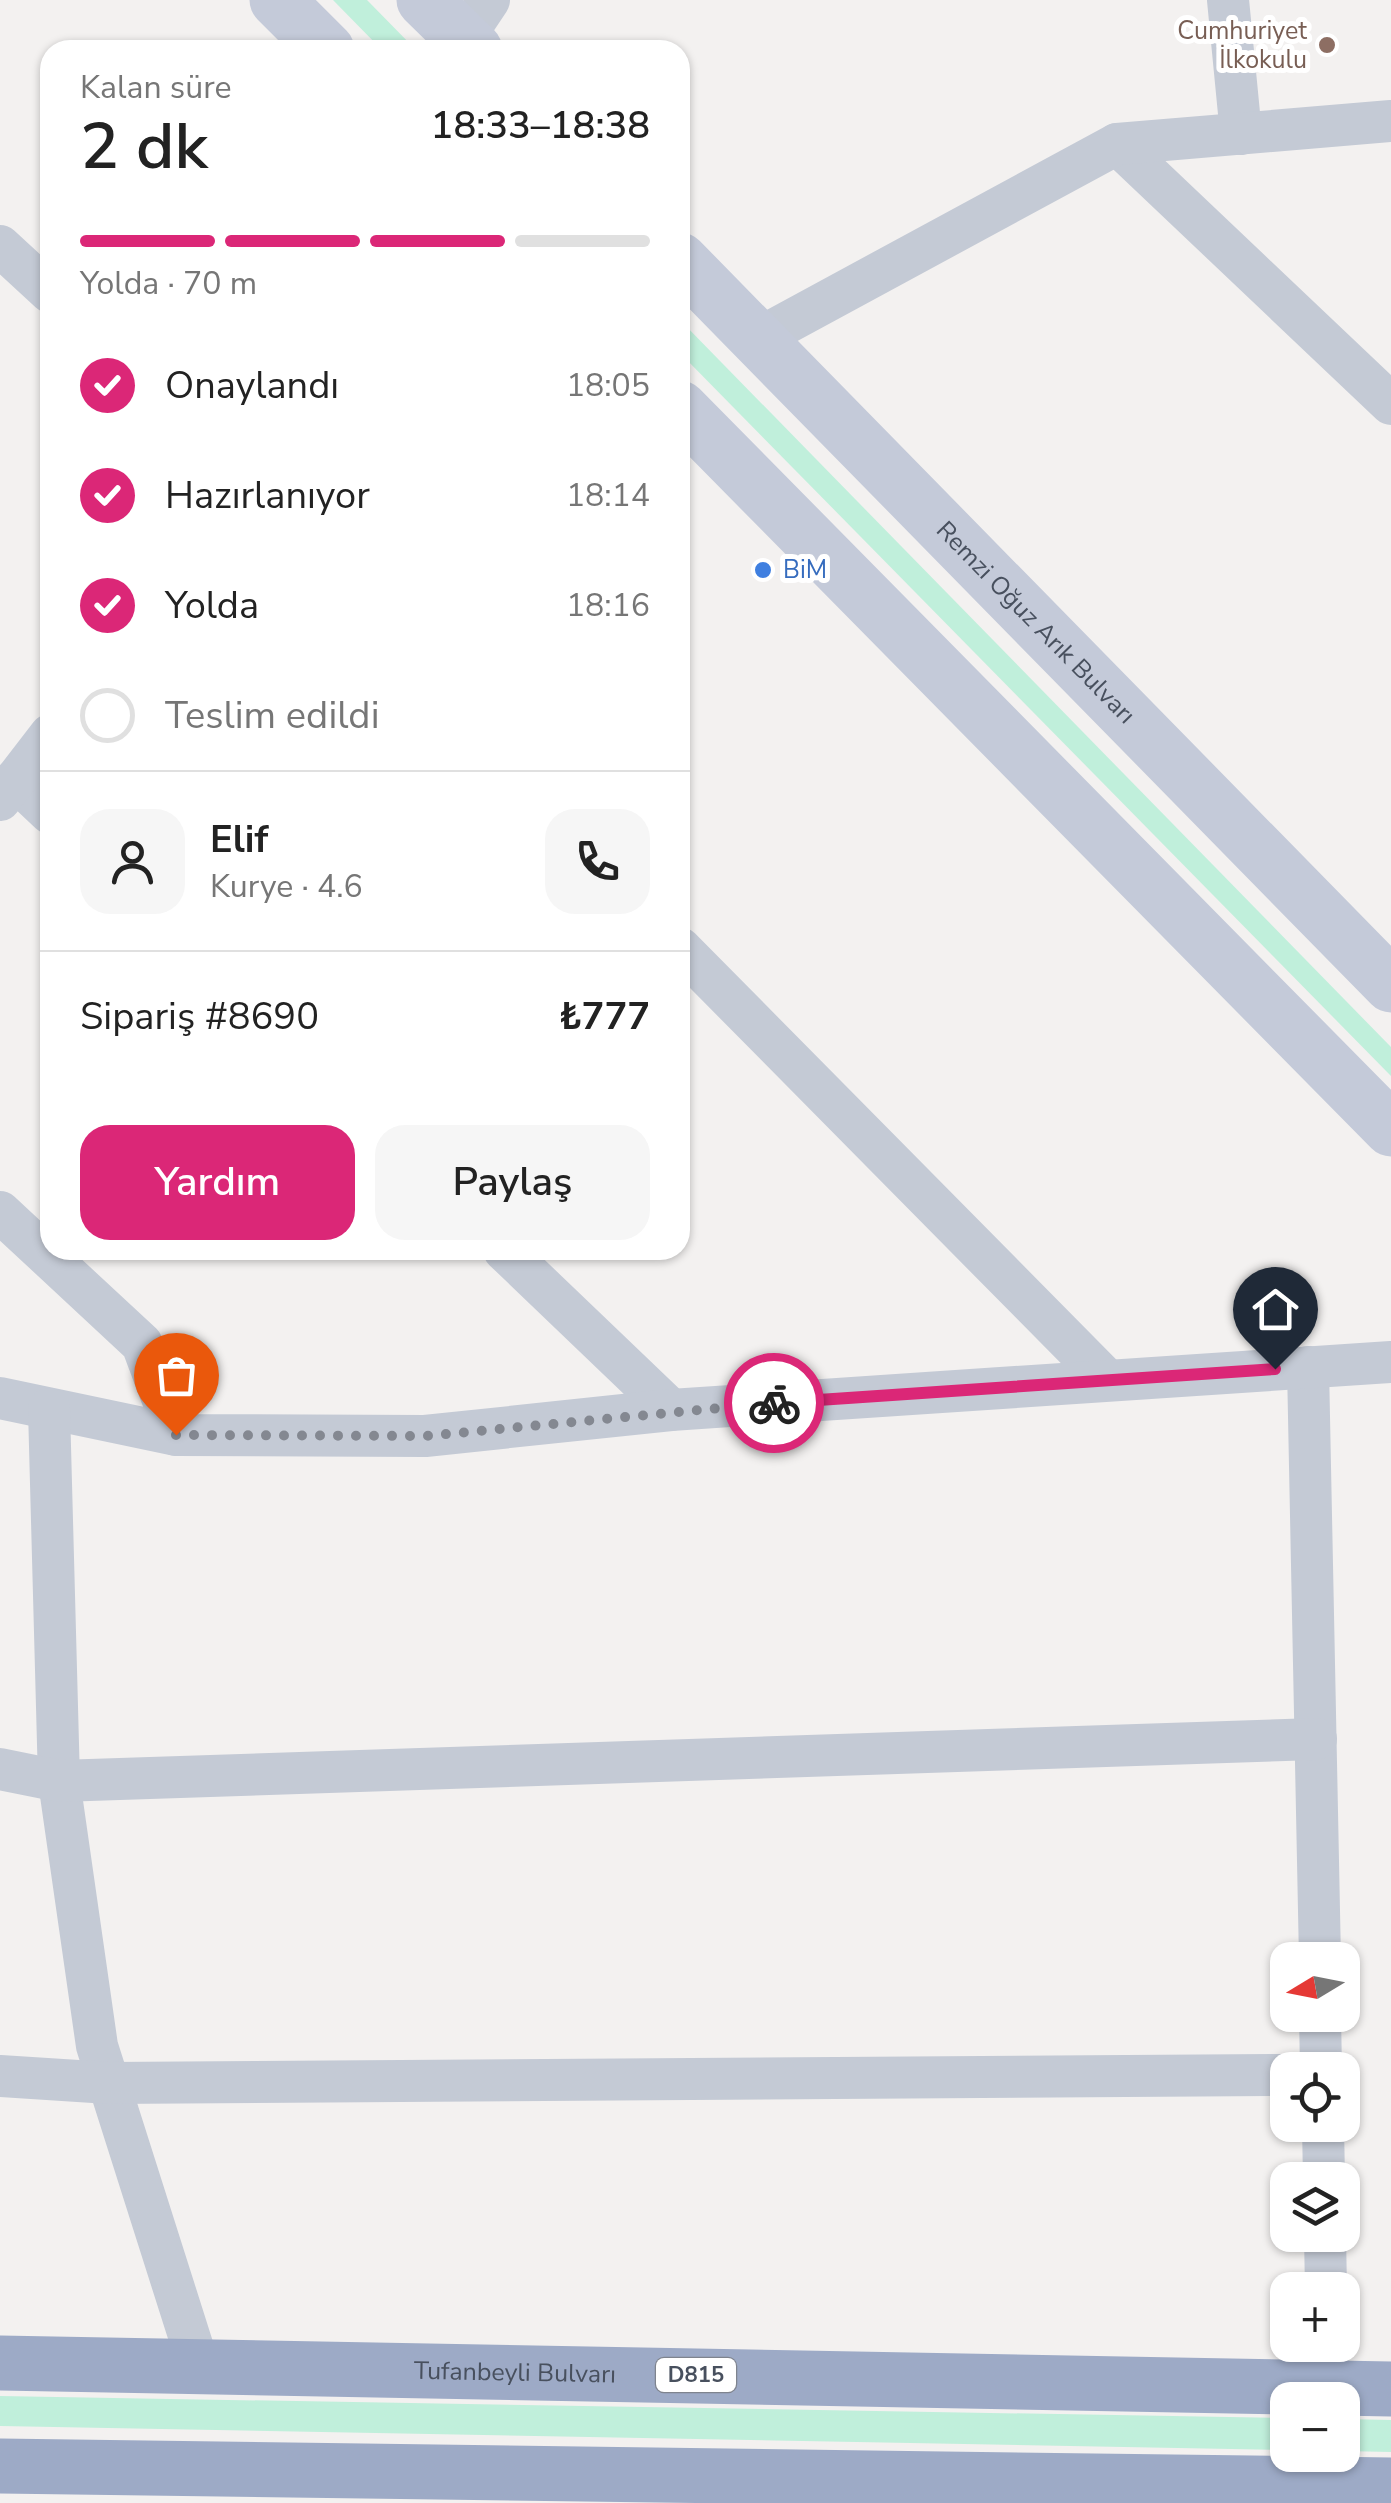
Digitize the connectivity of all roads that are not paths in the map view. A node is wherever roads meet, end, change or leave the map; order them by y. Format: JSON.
{"nodes":[{"id":1,"x":278,"y":0,"type":"edge"},
{"id":2,"x":424,"y":0,"type":"edge"},
{"id":3,"x":1228,"y":0,"type":"edge"},
{"id":4,"x":476,"y":29,"type":"edge"},
{"id":5,"x":317,"y":40,"type":"edge"},
{"id":6,"x":1391,"y":121,"type":"edge"},
{"id":7,"x":1240,"y":134,"type":"junction"},
{"id":8,"x":1117,"y":144,"type":"junction"},
{"id":9,"x":0,"y":246,"type":"edge"},
{"id":10,"x":690,"y":270,"type":"edge"},
{"id":11,"x":40,"y":283,"type":"edge"},
{"id":12,"x":758,"y":339,"type":"junction"},
{"id":13,"x":1391,"y":404,"type":"edge"},
{"id":14,"x":690,"y":418,"type":"edge"},
{"id":15,"x":40,"y":748,"type":"edge"},
{"id":16,"x":8,"y":790,"type":"edge"},
{"id":17,"x":40,"y":808,"type":"edge"},
{"id":18,"x":690,"y":958,"type":"edge"},
{"id":19,"x":1391,"y":985,"type":"edge"},
{"id":20,"x":1391,"y":1128,"type":"edge"},
{"id":21,"x":0,"y":1212,"type":"edge"},
{"id":22,"x":40,"y":1249,"type":"edge"},
{"id":23,"x":52,"y":1260,"type":"edge"},
{"id":24,"x":514,"y":1260,"type":"edge"},
{"id":25,"x":1391,"y":1362,"type":"edge"},
{"id":26,"x":1308,"y":1367,"type":"junction"},
{"id":27,"x":1107,"y":1380,"type":"junction"},
{"id":28,"x":0,"y":1398,"type":"edge"},
{"id":29,"x":49,"y":1409,"type":"junction"},
{"id":30,"x":670,"y":1410,"type":"junction"},
{"id":31,"x":176,"y":1435,"type":"junction"},
{"id":32,"x":1316,"y":1739,"type":"junction"},
{"id":33,"x":0,"y":1768,"type":"edge"},
{"id":34,"x":59,"y":1780,"type":"junction"},
{"id":35,"x":1320,"y":1942,"type":"edge"},
{"id":36,"x":1270,"y":2075,"type":"edge"},
{"id":37,"x":0,"y":2076,"type":"edge"},
{"id":38,"x":109,"y":2083,"type":"junction"},
{"id":39,"x":0,"y":2363,"type":"edge"},
{"id":40,"x":1327,"y":2366,"type":"edge"},
{"id":41,"x":199,"y":2367,"type":"junction"},
{"id":42,"x":1391,"y":2389,"type":"edge"},
{"id":43,"x":0,"y":2466,"type":"edge"},
{"id":44,"x":1391,"y":2484,"type":"edge"},
{"id":45,"x":312,"y":2487,"type":"edge"},
{"id":46,"x":618,"y":2489,"type":"edge"},
{"id":47,"x":1329,"y":2494,"type":"edge"}],
"edges":[{"from":1,"to":5,"type":"main road"},
{"from":2,"to":4,"type":"main road"},
{"from":3,"to":7,"type":"street"},
{"from":6,"to":7,"type":"street"},
{"from":7,"to":8,"type":"street"},
{"from":8,"to":12,"type":"street"},
{"from":8,"to":13,"type":"street"},
{"from":9,"to":11,"type":"street"},
{"from":10,"to":12,"type":"main road","name":"Remzi Oğuz Arık Bulvarı"},
{"from":12,"to":19,"type":"main road","name":"Remzi Oğuz Arık Bulvarı"},
{"from":14,"to":20,"type":"main road"},
{"from":15,"to":16,"type":"street"},
{"from":16,"to":17,"type":"street"},
{"from":18,"to":27,"type":"street"},
{"from":21,"to":22,"type":"street"},
{"from":23,"to":31,"type":"street"},
{"from":24,"to":30,"type":"street"},
{"from":25,"to":26,"type":"street"},
{"from":26,"to":27,"type":"street"},
{"from":26,"to":32,"type":"street"},
{"from":27,"to":30,"type":"street"},
{"from":28,"to":29,"type":"street"},
{"from":29,"to":31,"type":"street"},
{"from":29,"to":34,"type":"street"},
{"from":30,"to":31,"type":"street"},
{"from":32,"to":34,"type":"street"},
{"from":32,"to":35,"type":"street"},
{"from":33,"to":34,"type":"street"},
{"from":34,"to":38,"type":"street"},
{"from":36,"to":38,"type":"street"},
{"from":37,"to":38,"type":"street"},
{"from":38,"to":41,"type":"street"},
{"from":39,"to":41,"type":"highway","name":"Tufanbeyli Bulvarı","number":"D815"},
{"from":40,"to":41,"type":"highway","name":"Tufanbeyli Bulvarı","number":"D815"},
{"from":40,"to":42,"type":"highway","name":"Tufanbeyli Bulvarı","number":"D815"},
{"from":43,"to":45,"type":"highway"},
{"from":44,"to":47,"type":"highway"},
{"from":45,"to":46,"type":"highway"},
{"from":46,"to":47,"type":"highway"}]}
